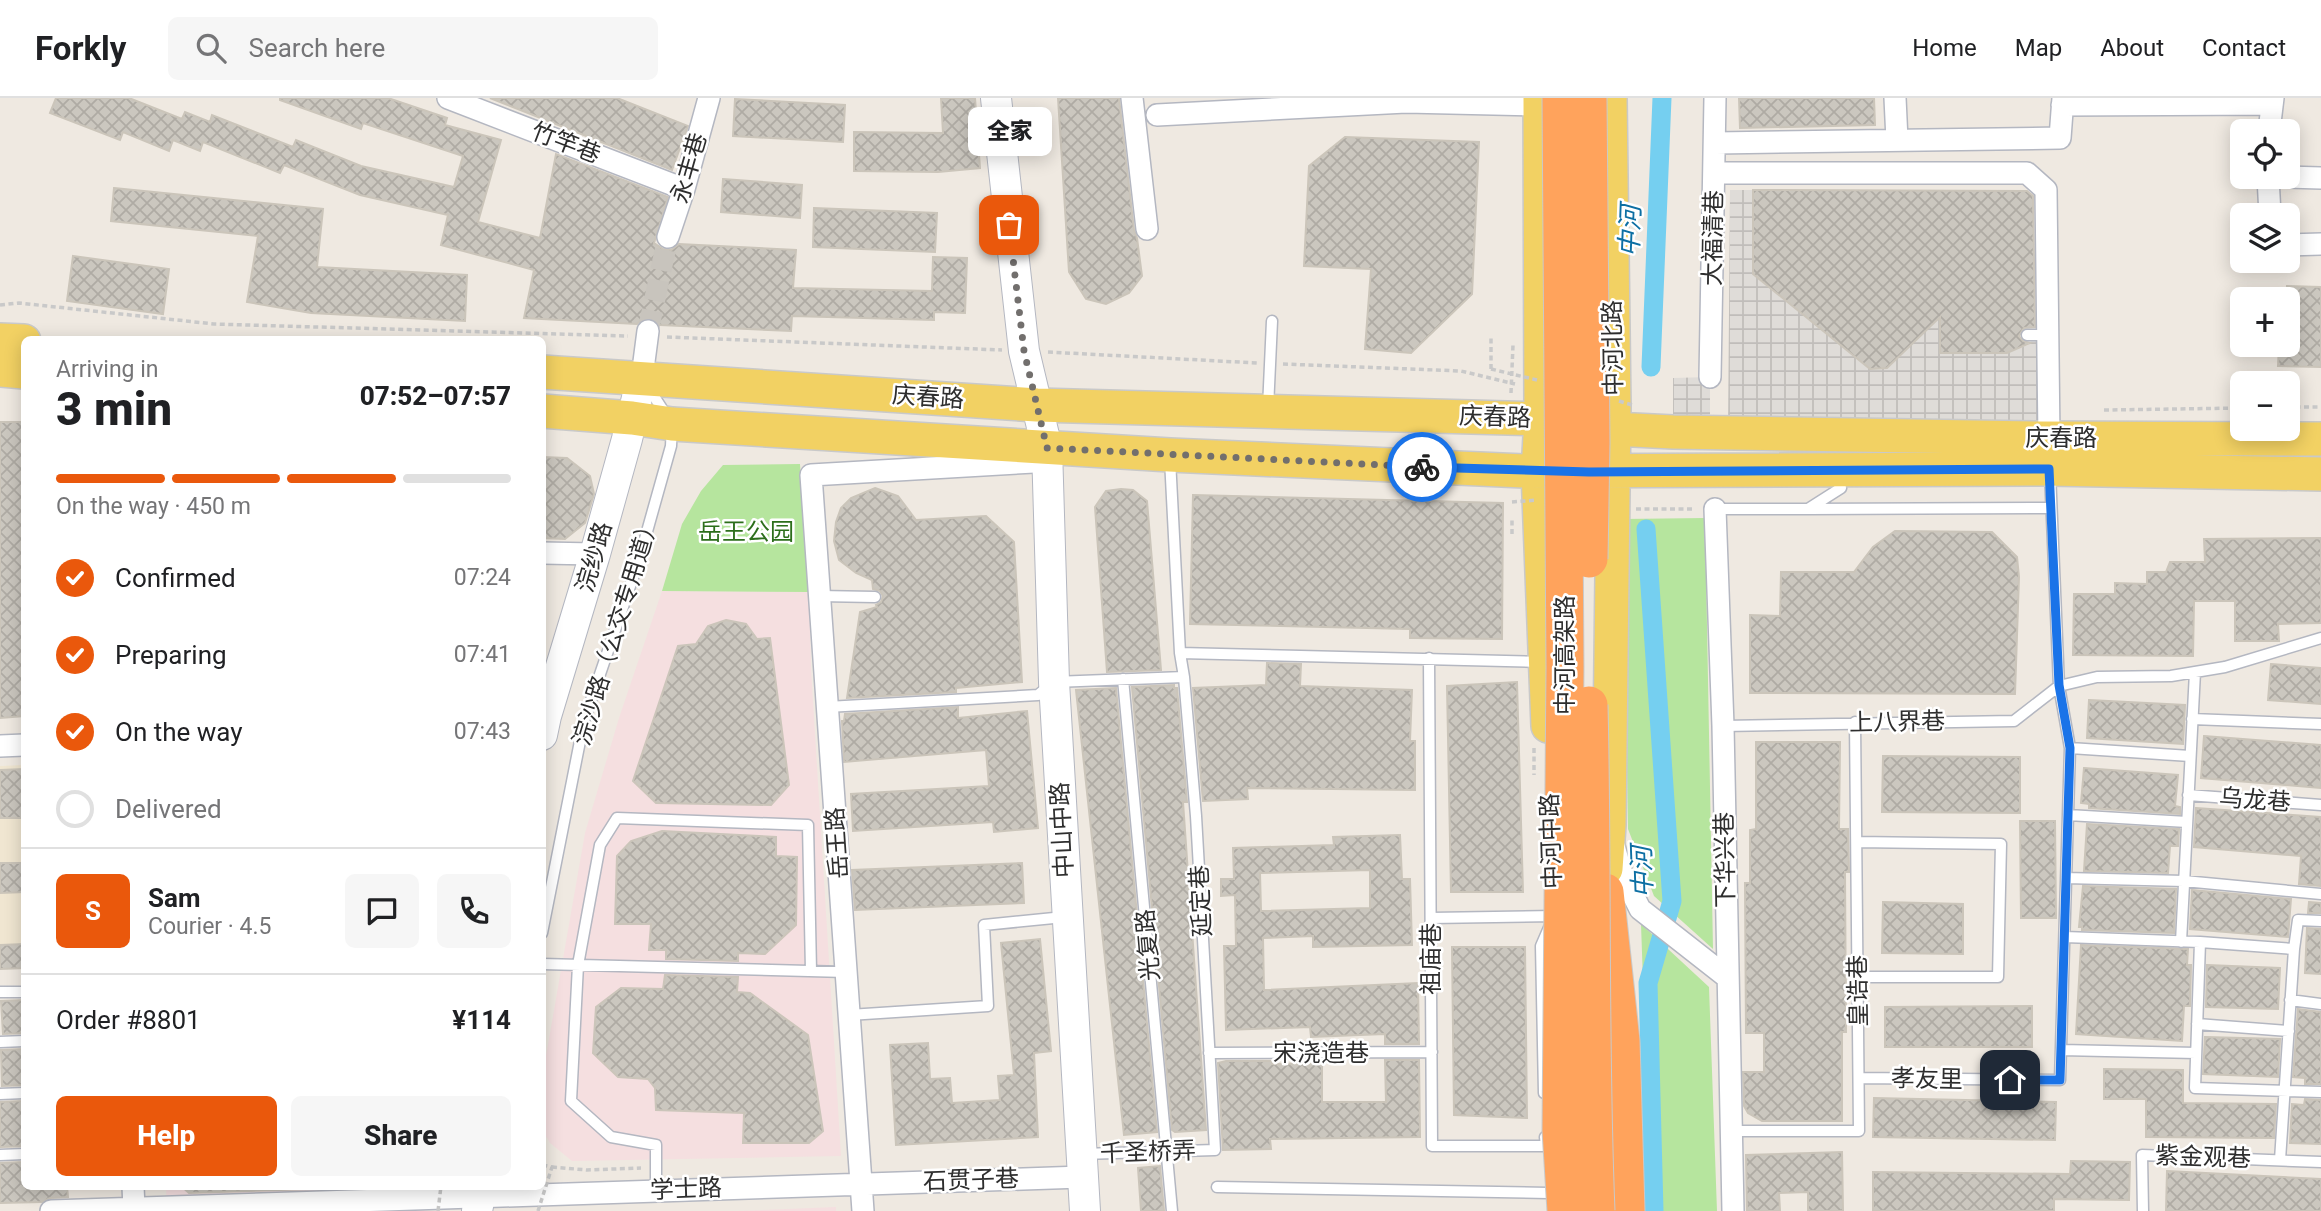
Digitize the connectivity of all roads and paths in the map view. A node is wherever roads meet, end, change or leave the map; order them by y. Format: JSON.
{"nodes":[{"id":1,"x":448,"y":98,"type":"edge"},
{"id":2,"x":709,"y":98,"type":"edge"},
{"id":3,"x":996,"y":98,"type":"edge"},
{"id":4,"x":1132,"y":98,"type":"edge"},
{"id":5,"x":1588,"y":98,"type":"edge"},
{"id":6,"x":1610,"y":98,"type":"edge"},
{"id":7,"x":1715,"y":98,"type":"edge"},
{"id":8,"x":1895,"y":98,"type":"edge"},
{"id":9,"x":1406,"y":100,"type":"edge"},
{"id":10,"x":1547,"y":101,"type":"edge"},
{"id":11,"x":2062,"y":101,"type":"edge"},
{"id":12,"x":2273,"y":101,"type":"edge"},
{"id":13,"x":484,"y":104,"type":"edge"},
{"id":14,"x":1157,"y":115,"type":"dead end"},
{"id":15,"x":2271,"y":119,"type":"edge"},
{"id":16,"x":1897,"y":141,"type":"junction"},
{"id":17,"x":1716,"y":143,"type":"junction"},
{"id":18,"x":1715,"y":173,"type":"junction"},
{"id":19,"x":2300,"y":177,"type":"edge"},
{"id":20,"x":2321,"y":178,"type":"edge"},
{"id":21,"x":684,"y":189,"type":"junction"},
{"id":22,"x":1147,"y":229,"type":"dead end"},
{"id":23,"x":668,"y":237,"type":"tunnel mouth"},
{"id":24,"x":2300,"y":244,"type":"edge"},
{"id":25,"x":2321,"y":244,"type":"edge"},
{"id":26,"x":0,"y":305,"type":"edge"},
{"id":27,"x":1272,"y":321,"type":"dead end"},
{"id":28,"x":648,"y":334,"type":"junction"},
{"id":29,"x":1491,"y":337,"type":"dead end"},
{"id":30,"x":0,"y":340,"type":"edge"},
{"id":31,"x":21,"y":341,"type":"edge"},
{"id":32,"x":1024,"y":351,"type":"junction"},
{"id":33,"x":1270,"y":364,"type":"junction"},
{"id":34,"x":1491,"y":369,"type":"dead end"},
{"id":35,"x":0,"y":370,"type":"edge"},
{"id":36,"x":21,"y":372,"type":"edge"},
{"id":37,"x":546,"y":372,"type":"edge"},
{"id":38,"x":642,"y":377,"type":"junction"},
{"id":39,"x":1710,"y":377,"type":"dead end"},
{"id":40,"x":1541,"y":404,"type":"junction"},
{"id":41,"x":1037,"y":405,"type":"junction"},
{"id":42,"x":2300,"y":407,"type":"edge"},
{"id":43,"x":2321,"y":407,"type":"edge"},
{"id":44,"x":2230,"y":408,"type":"edge"},
{"id":45,"x":546,"y":411,"type":"edge"},
{"id":46,"x":1268,"y":411,"type":"junction"},
{"id":47,"x":2101,"y":411,"type":"dead end"},
{"id":48,"x":632,"y":418,"type":"junction"},
{"id":49,"x":672,"y":424,"type":"junction"},
{"id":50,"x":2321,"y":439,"type":"edge"},
{"id":51,"x":1618,"y":447,"type":"junction"},
{"id":52,"x":1047,"y":448,"type":"junction"},
{"id":53,"x":2037,"y":449,"type":"junction"},
{"id":54,"x":1170,"y":455,"type":"junction"},
{"id":55,"x":1538,"y":471,"type":"junction"},
{"id":56,"x":2321,"y":474,"type":"edge"},
{"id":57,"x":1841,"y":488,"type":"dead end"},
{"id":58,"x":2051,"y":508,"type":"junction"},
{"id":59,"x":1715,"y":509,"type":"junction"},
{"id":60,"x":1808,"y":509,"type":"junction"},
{"id":61,"x":546,"y":553,"type":"edge"},
{"id":62,"x":595,"y":554,"type":"junction"},
{"id":63,"x":819,"y":596,"type":"junction"},
{"id":64,"x":875,"y":597,"type":"dead end"},
{"id":65,"x":2321,"y":638,"type":"edge"},
{"id":66,"x":1180,"y":653,"type":"junction"},
{"id":67,"x":1429,"y":658,"type":"junction"},
{"id":68,"x":1546,"y":662,"type":"junction"},
{"id":69,"x":2195,"y":672,"type":"junction"},
{"id":70,"x":1184,"y":677,"type":"junction"},
{"id":71,"x":1124,"y":679,"type":"junction"},
{"id":72,"x":1054,"y":682,"type":"junction"},
{"id":73,"x":2059,"y":685,"type":"junction"},
{"id":74,"x":827,"y":706,"type":"junction"},
{"id":75,"x":546,"y":715,"type":"edge"},
{"id":76,"x":2192,"y":719,"type":"junction"},
{"id":77,"x":1855,"y":722,"type":"junction"},
{"id":78,"x":2321,"y":724,"type":"edge"},
{"id":79,"x":1723,"y":726,"type":"junction"},
{"id":80,"x":21,"y":745,"type":"edge"},
{"id":81,"x":0,"y":746,"type":"edge"},
{"id":82,"x":2070,"y":748,"type":"junction"},
{"id":83,"x":2190,"y":757,"type":"junction"},
{"id":84,"x":2188,"y":795,"type":"junction"},
{"id":85,"x":2321,"y":805,"type":"edge"},
{"id":86,"x":2068,"y":815,"type":"junction"},
{"id":87,"x":2187,"y":822,"type":"junction"},
{"id":88,"x":1609,"y":825,"type":"junction"},
{"id":89,"x":1857,"y":842,"type":"junction"},
{"id":90,"x":2066,"y":878,"type":"junction"},
{"id":91,"x":2183,"y":881,"type":"junction"},
{"id":92,"x":1605,"y":892,"type":"junction"},
{"id":93,"x":2321,"y":894,"type":"edge"},
{"id":94,"x":546,"y":913,"type":"edge"},
{"id":95,"x":1067,"y":916,"type":"junction"},
{"id":96,"x":1554,"y":916,"type":"junction"},
{"id":97,"x":1431,"y":918,"type":"junction"},
{"id":98,"x":2321,"y":921,"type":"edge"},
{"id":99,"x":2065,"y":937,"type":"junction"},
{"id":100,"x":2180,"y":942,"type":"junction"},
{"id":101,"x":2200,"y":942,"type":"junction"},
{"id":102,"x":2294,"y":949,"type":"junction"},
{"id":103,"x":546,"y":964,"type":"edge"},
{"id":104,"x":578,"y":965,"type":"junction"},
{"id":105,"x":811,"y":971,"type":"junction"},
{"id":106,"x":846,"y":972,"type":"junction"},
{"id":107,"x":1858,"y":977,"type":"junction"},
{"id":108,"x":1728,"y":978,"type":"junction"},
{"id":109,"x":0,"y":992,"type":"edge"},
{"id":110,"x":21,"y":992,"type":"edge"},
{"id":111,"x":2290,"y":1000,"type":"junction"},
{"id":112,"x":2321,"y":1004,"type":"edge"},
{"id":113,"x":849,"y":1016,"type":"junction"},
{"id":114,"x":2197,"y":1024,"type":"junction"},
{"id":115,"x":2289,"y":1031,"type":"junction"},
{"id":116,"x":21,"y":1041,"type":"edge"},
{"id":117,"x":0,"y":1042,"type":"edge"},
{"id":118,"x":2061,"y":1050,"type":"junction"},
{"id":119,"x":1432,"y":1052,"type":"junction"},
{"id":120,"x":1209,"y":1053,"type":"junction"},
{"id":121,"x":2196,"y":1053,"type":"junction"},
{"id":122,"x":1859,"y":1078,"type":"junction"},
{"id":123,"x":2285,"y":1091,"type":"junction"},
{"id":124,"x":2321,"y":1092,"type":"edge"},
{"id":125,"x":21,"y":1093,"type":"edge"},
{"id":126,"x":0,"y":1094,"type":"edge"},
{"id":127,"x":1544,"y":1108,"type":"dead end"},
{"id":128,"x":1731,"y":1131,"type":"junction"},
{"id":129,"x":1545,"y":1133,"type":"junction"},
{"id":130,"x":1215,"y":1150,"type":"joint"},
{"id":131,"x":1167,"y":1151,"type":"junction"},
{"id":132,"x":21,"y":1154,"type":"edge"},
{"id":133,"x":0,"y":1155,"type":"edge"},
{"id":134,"x":2280,"y":1160,"type":"junction"},
{"id":135,"x":2321,"y":1162,"type":"edge"},
{"id":136,"x":1081,"y":1165,"type":"junction"},
{"id":137,"x":546,"y":1166,"type":"edge"},
{"id":138,"x":552,"y":1167,"type":"junction"},
{"id":139,"x":656,"y":1168,"type":"junction"},
{"id":140,"x":860,"y":1184,"type":"junction"},
{"id":141,"x":546,"y":1186,"type":"edge"},
{"id":142,"x":1217,"y":1187,"type":"dead end"},
{"id":143,"x":133,"y":1190,"type":"edge"},
{"id":144,"x":441,"y":1190,"type":"edge"},
{"id":145,"x":545,"y":1190,"type":"edge"},
{"id":146,"x":656,"y":1190,"type":"junction"},
{"id":147,"x":493,"y":1198,"type":"edge"},
{"id":148,"x":1554,"y":1205,"type":"edge"},
{"id":149,"x":134,"y":1209,"type":"junction"},
{"id":150,"x":51,"y":1211,"type":"edge"},
{"id":151,"x":438,"y":1211,"type":"edge"},
{"id":152,"x":538,"y":1211,"type":"edge"},
{"id":153,"x":863,"y":1211,"type":"edge"},
{"id":154,"x":1085,"y":1211,"type":"edge"},
{"id":155,"x":1172,"y":1211,"type":"edge"},
{"id":156,"x":1596,"y":1211,"type":"edge"},
{"id":157,"x":1611,"y":1211,"type":"edge"},
{"id":158,"x":1626,"y":1211,"type":"edge"},
{"id":159,"x":1733,"y":1211,"type":"edge"},
{"id":160,"x":2143,"y":1211,"type":"edge"}],
"edges":[{"from":1,"to":13,"type":"street","name":"竹竿巷"},
{"from":2,"to":21,"type":"street","name":"永丰巷"},
{"from":3,"to":32,"type":"main road","name":"中山中路"},
{"from":4,"to":22,"type":"street"},
{"from":5,"to":156,"type":"highway","name":"中河高架路","bridge":true},
{"from":6,"to":51,"type":"main road","name":"中河北路"},
{"from":7,"to":17,"type":"street","name":"大福清巷"},
{"from":8,"to":16,"type":"street"},
{"from":9,"to":10,"type":"street"},
{"from":9,"to":14,"type":"street"},
{"from":10,"to":40,"type":"main road"},
{"from":10,"to":148,"type":"highway","name":"中河高架路","bridge":true},
{"from":11,"to":12,"type":"street"},
{"from":11,"to":16,"type":"street"},
{"from":12,"to":15,"type":"street"},
{"from":13,"to":21,"type":"street","name":"竹竿巷"},
{"from":16,"to":17,"type":"street"},
{"from":17,"to":18,"type":"street","name":"大福清巷"},
{"from":18,"to":39,"type":"street","name":"大福清巷"},
{"from":18,"to":53,"type":"street"},
{"from":19,"to":20,"type":"street"},
{"from":21,"to":23,"type":"street","name":"永丰巷"},
{"from":24,"to":25,"type":"street"},
{"from":26,"to":28,"type":"path"},
{"from":27,"to":33,"type":"lane"},
{"from":28,"to":32,"type":"path"},
{"from":28,"to":38,"type":"street"},
{"from":29,"to":34,"type":"path"},
{"from":30,"to":31,"type":"main road"},
{"from":32,"to":33,"type":"path"},
{"from":32,"to":41,"type":"main road","name":"中山中路"},
{"from":33,"to":40,"type":"path"},
{"from":33,"to":46,"type":"lane"},
{"from":35,"to":36,"type":"main road"},
{"from":37,"to":38,"type":"main road","name":"庆春路"},
{"from":38,"to":41,"type":"main road","name":"庆春路"},
{"from":38,"to":48,"type":"main road","name":"浣纱路"},
{"from":38,"to":49,"type":"lane"},
{"from":40,"to":46,"type":"main road","name":"庆春路"},
{"from":40,"to":51,"type":"main road","name":"庆春路"},
{"from":40,"to":55,"type":"main road"},
{"from":41,"to":46,"type":"main road","name":"庆春路"},
{"from":41,"to":52,"type":"main road","name":"中山中路"},
{"from":42,"to":43,"type":"path"},
{"from":44,"to":47,"type":"path"},
{"from":45,"to":48,"type":"main road","name":"庆春路"},
{"from":48,"to":49,"type":"main road","name":"庆春路"},
{"from":48,"to":62,"type":"main road","name":"浣纱路"},
{"from":49,"to":52,"type":"main road","name":"庆春路"},
{"from":49,"to":94,"type":"lane","name":"浣沙路（公交专用道）"},
{"from":50,"to":53,"type":"main road","name":"庆春路"},
{"from":51,"to":53,"type":"main road","name":"庆春路"},
{"from":51,"to":55,"type":"main road","name":"庆春路"},
{"from":51,"to":59,"type":"path"},
{"from":51,"to":88,"type":"main road"},
{"from":52,"to":54,"type":"main road","name":"庆春路"},
{"from":52,"to":63,"type":"street","name":"岳王路"},
{"from":52,"to":72,"type":"main road","name":"中山中路"},
{"from":53,"to":56,"type":"main road","name":"庆春路"},
{"from":53,"to":58,"type":"lane"},
{"from":54,"to":55,"type":"main road","name":"庆春路"},
{"from":54,"to":66,"type":"lane","name":"延定巷"},
{"from":55,"to":68,"type":"main road","name":"中河中路"},
{"from":57,"to":60,"type":"lane"},
{"from":58,"to":60,"type":"lane"},
{"from":58,"to":73,"type":"lane"},
{"from":59,"to":60,"type":"lane"},
{"from":59,"to":79,"type":"street","name":"下华兴巷"},
{"from":61,"to":62,"type":"street"},
{"from":62,"to":75,"type":"main road","name":"浣纱路"},
{"from":63,"to":64,"type":"lane"},
{"from":63,"to":74,"type":"street","name":"岳王路"},
{"from":65,"to":69,"type":"lane","name":"上八界巷"},
{"from":66,"to":67,"type":"lane"},
{"from":66,"to":70,"type":"lane","name":"延定巷"},
{"from":67,"to":68,"type":"lane"},
{"from":67,"to":97,"type":"lane","name":"祖庙巷"},
{"from":68,"to":96,"type":"main road","name":"中河中路"},
{"from":69,"to":73,"type":"lane","name":"上八界巷"},
{"from":69,"to":76,"type":"lane"},
{"from":70,"to":71,"type":"lane"},
{"from":70,"to":120,"type":"lane","name":"延定巷"},
{"from":71,"to":72,"type":"lane"},
{"from":71,"to":131,"type":"lane","name":"光复路"},
{"from":72,"to":74,"type":"lane"},
{"from":72,"to":95,"type":"main road","name":"中山中路"},
{"from":73,"to":77,"type":"lane","name":"上八界巷"},
{"from":73,"to":82,"type":"lane","name":"孝友里"},
{"from":74,"to":106,"type":"street","name":"岳王路"},
{"from":76,"to":78,"type":"lane"},
{"from":76,"to":83,"type":"lane"},
{"from":77,"to":79,"type":"lane","name":"上八界巷"},
{"from":77,"to":89,"type":"lane","name":"皇诰巷"},
{"from":79,"to":108,"type":"street","name":"下华兴巷"},
{"from":80,"to":81,"type":"street"},
{"from":82,"to":83,"type":"lane"},
{"from":82,"to":86,"type":"lane","name":"孝友里"},
{"from":83,"to":84,"type":"lane"},
{"from":84,"to":85,"type":"lane","name":"乌龙巷"},
{"from":84,"to":87,"type":"lane"},
{"from":86,"to":87,"type":"lane"},
{"from":86,"to":90,"type":"lane","name":"孝友里"},
{"from":87,"to":91,"type":"lane"},
{"from":88,"to":92,"type":"main road"},
{"from":88,"to":108,"type":"street"},
{"from":89,"to":107,"type":"lane","name":"皇诰巷"},
{"from":89,"to":107,"type":"lane"},
{"from":90,"to":91,"type":"lane"},
{"from":90,"to":99,"type":"lane","name":"孝友里"},
{"from":91,"to":93,"type":"lane"},
{"from":91,"to":100,"type":"lane"},
{"from":92,"to":157,"type":"main road"},
{"from":92,"to":158,"type":"highway"},
{"from":95,"to":113,"type":"lane"},
{"from":95,"to":136,"type":"main road","name":"中山中路"},
{"from":96,"to":97,"type":"lane"},
{"from":96,"to":127,"type":"lane"},
{"from":96,"to":129,"type":"main road","name":"中河中路"},
{"from":97,"to":119,"type":"lane","name":"祖庙巷"},
{"from":98,"to":102,"type":"lane"},
{"from":99,"to":100,"type":"lane"},
{"from":99,"to":118,"type":"lane","name":"孝友里"},
{"from":100,"to":101,"type":"lane"},
{"from":101,"to":102,"type":"lane"},
{"from":101,"to":114,"type":"lane"},
{"from":102,"to":111,"type":"lane"},
{"from":103,"to":104,"type":"lane"},
{"from":104,"to":105,"type":"lane"},
{"from":104,"to":105,"type":"lane"},
{"from":104,"to":139,"type":"lane"},
{"from":105,"to":106,"type":"lane"},
{"from":106,"to":113,"type":"street","name":"岳王路"},
{"from":107,"to":122,"type":"lane","name":"皇诰巷"},
{"from":108,"to":128,"type":"street","name":"下华兴巷"},
{"from":109,"to":110,"type":"lane"},
{"from":111,"to":112,"type":"lane"},
{"from":111,"to":115,"type":"lane"},
{"from":113,"to":140,"type":"street","name":"岳王路"},
{"from":114,"to":115,"type":"lane"},
{"from":114,"to":121,"type":"lane"},
{"from":115,"to":123,"type":"lane"},
{"from":116,"to":117,"type":"lane"},
{"from":118,"to":121,"type":"lane"},
{"from":118,"to":122,"type":"lane","name":"孝友里"},
{"from":119,"to":120,"type":"lane","name":"宋浇造巷"},
{"from":119,"to":129,"type":"lane","name":"祖庙巷"},
{"from":120,"to":130,"type":"lane","name":"延定巷"},
{"from":121,"to":123,"type":"lane"},
{"from":122,"to":128,"type":"lane","name":"皇诰巷"},
{"from":123,"to":124,"type":"lane"},
{"from":123,"to":134,"type":"lane"},
{"from":125,"to":126,"type":"lane"},
{"from":128,"to":159,"type":"street","name":"下华兴巷"},
{"from":129,"to":148,"type":"main road","name":"中河中路"},
{"from":130,"to":131,"type":"lane","name":"千圣桥弄"},
{"from":131,"to":136,"type":"lane","name":"千圣桥弄"},
{"from":131,"to":155,"type":"lane","name":"光复路"},
{"from":132,"to":133,"type":"lane"},
{"from":134,"to":135,"type":"lane","name":"紫金观巷"},
{"from":134,"to":160,"type":"lane","name":"紫金观巷"},
{"from":136,"to":140,"type":"street","name":"石贯子巷"},
{"from":136,"to":154,"type":"main road","name":"中山中路"},
{"from":137,"to":138,"type":"path","bridge":true},
{"from":138,"to":139,"type":"path"},
{"from":138,"to":141,"type":"path","bridge":true},
{"from":139,"to":146,"type":"lane"},
{"from":140,"to":146,"type":"street","name":"学士路"},
{"from":140,"to":153,"type":"street","name":"岳王路"},
{"from":142,"to":148,"type":"lane"},
{"from":143,"to":149,"type":"street"},
{"from":144,"to":151,"type":"path","bridge":true},
{"from":145,"to":152,"type":"path","bridge":true},
{"from":146,"to":147,"type":"street","name":"学士路"},
{"from":147,"to":149,"type":"street","name":"学士路"},
{"from":149,"to":150,"type":"street","name":"学士路"}]}
